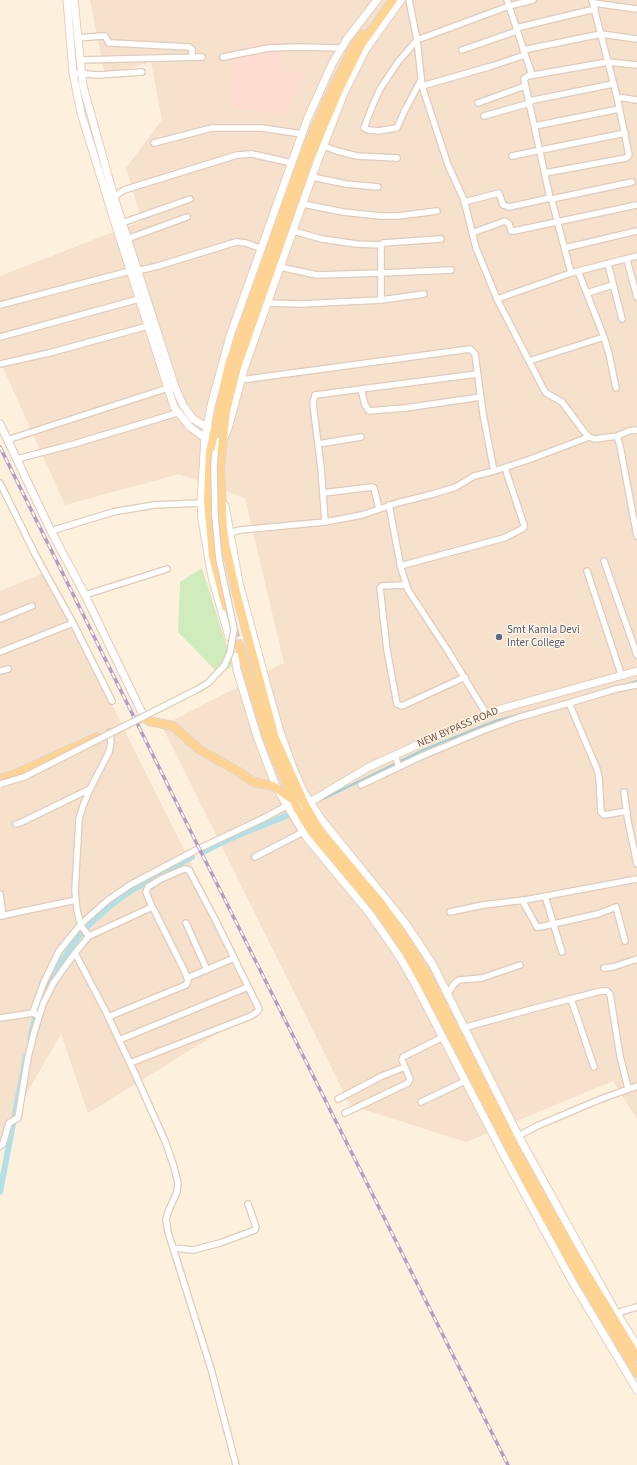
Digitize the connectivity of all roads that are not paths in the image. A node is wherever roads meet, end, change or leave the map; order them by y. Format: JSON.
{"nodes":[{"id":1,"x":67,"y":0,"type":"edge"},
{"id":2,"x":74,"y":0,"type":"edge"},
{"id":3,"x":377,"y":0,"type":"edge"},
{"id":4,"x":387,"y":0,"type":"edge"},
{"id":5,"x":393,"y":0,"type":"edge"},
{"id":6,"x":401,"y":0,"type":"edge"},
{"id":7,"x":409,"y":0,"type":"edge"},
{"id":8,"x":534,"y":0,"type":"edge"},
{"id":9,"x":508,"y":3,"type":"edge"},
{"id":10,"x":593,"y":4,"type":"edge"},
{"id":11,"x":637,"y":9,"type":"edge"},
{"id":12,"x":516,"y":29,"type":"junction"},
{"id":13,"x":601,"y":34,"type":"junction"},
{"id":14,"x":77,"y":38,"type":"junction"},
{"id":15,"x":637,"y":39,"type":"edge"},
{"id":16,"x":417,"y":40,"type":"junction"},
{"id":17,"x":342,"y":48,"type":"junction"},
{"id":18,"x":462,"y":50,"type":"dead end"},
{"id":19,"x":524,"y":52,"type":"junction"},
{"id":20,"x":192,"y":57,"type":"junction"},
{"id":21,"x":202,"y":57,"type":"dead end"},
{"id":22,"x":223,"y":57,"type":"dead end"},
{"id":23,"x":80,"y":60,"type":"junction"},
{"id":24,"x":608,"y":62,"type":"junction"},
{"id":25,"x":637,"y":65,"type":"edge"},
{"id":26,"x":142,"y":72,"type":"dead end"},
{"id":27,"x":73,"y":73,"type":"junction"},
{"id":28,"x":81,"y":74,"type":"junction"},
{"id":29,"x":532,"y":75,"type":"junction"},
{"id":30,"x":422,"y":79,"type":"junction"},
{"id":31,"x":614,"y":84,"type":"junction"},
{"id":32,"x":422,"y":86,"type":"junction"},
{"id":33,"x":526,"y":86,"type":"junction"},
{"id":34,"x":617,"y":97,"type":"junction"},
{"id":35,"x":637,"y":100,"type":"edge"},
{"id":36,"x":530,"y":102,"type":"junction"},
{"id":37,"x":478,"y":103,"type":"dead end"},
{"id":38,"x":619,"y":109,"type":"junction"},
{"id":39,"x":484,"y":116,"type":"dead end"},
{"id":40,"x":535,"y":126,"type":"junction"},
{"id":41,"x":625,"y":133,"type":"junction"},
{"id":42,"x":302,"y":134,"type":"junction"},
{"id":43,"x":154,"y":143,"type":"dead end"},
{"id":44,"x":324,"y":146,"type":"junction"},
{"id":45,"x":540,"y":149,"type":"junction"},
{"id":46,"x":512,"y":156,"type":"dead end"},
{"id":47,"x":397,"y":158,"type":"dead end"},
{"id":48,"x":292,"y":162,"type":"junction"},
{"id":49,"x":545,"y":173,"type":"junction"},
{"id":50,"x":312,"y":177,"type":"junction"},
{"id":51,"x":632,"y":182,"type":"dead end"},
{"id":52,"x":378,"y":187,"type":"dead end"},
{"id":53,"x":114,"y":197,"type":"junction"},
{"id":54,"x":551,"y":198,"type":"junction"},
{"id":55,"x":190,"y":200,"type":"dead end"},
{"id":56,"x":464,"y":202,"type":"junction"},
{"id":57,"x":303,"y":204,"type":"junction"},
{"id":58,"x":637,"y":205,"type":"edge"},
{"id":59,"x":437,"y":211,"type":"dead end"},
{"id":60,"x":187,"y":217,"type":"dead end"},
{"id":61,"x":558,"y":222,"type":"junction"},
{"id":62,"x":122,"y":223,"type":"junction"},
{"id":63,"x":293,"y":231,"type":"junction"},
{"id":64,"x":637,"y":231,"type":"edge"},
{"id":65,"x":472,"y":233,"type":"junction"},
{"id":66,"x":127,"y":238,"type":"junction"},
{"id":67,"x":441,"y":239,"type":"dead end"},
{"id":68,"x":381,"y":245,"type":"junction"},
{"id":69,"x":565,"y":248,"type":"junction"},
{"id":70,"x":262,"y":249,"type":"junction"},
{"id":71,"x":637,"y":256,"type":"edge"},
{"id":72,"x":627,"y":260,"type":"junction"},
{"id":73,"x":608,"y":264,"type":"junction"},
{"id":74,"x":280,"y":268,"type":"junction"},
{"id":75,"x":451,"y":270,"type":"dead end"},
{"id":76,"x":134,"y":271,"type":"junction"},
{"id":77,"x":578,"y":271,"type":"junction"},
{"id":78,"x":381,"y":273,"type":"junction"},
{"id":79,"x":571,"y":273,"type":"junction"},
{"id":80,"x":613,"y":285,"type":"junction"},
{"id":81,"x":587,"y":293,"type":"junction"},
{"id":82,"x":424,"y":294,"type":"dead end"},
{"id":83,"x":637,"y":297,"type":"edge"},
{"id":84,"x":139,"y":299,"type":"junction"},
{"id":85,"x":497,"y":299,"type":"junction"},
{"id":86,"x":381,"y":300,"type":"junction"},
{"id":87,"x":268,"y":303,"type":"junction"},
{"id":88,"x":0,"y":305,"type":"edge"},
{"id":89,"x":622,"y":319,"type":"dead end"},
{"id":90,"x":148,"y":326,"type":"junction"},
{"id":91,"x":0,"y":337,"type":"edge"},
{"id":92,"x":604,"y":337,"type":"junction"},
{"id":93,"x":529,"y":361,"type":"junction"},
{"id":94,"x":0,"y":364,"type":"edge"},
{"id":95,"x":477,"y":374,"type":"junction"},
{"id":96,"x":241,"y":380,"type":"junction"},
{"id":97,"x":168,"y":388,"type":"junction"},
{"id":98,"x":616,"y":388,"type":"dead end"},
{"id":99,"x":361,"y":389,"type":"junction"},
{"id":100,"x":178,"y":394,"type":"junction"},
{"id":101,"x":481,"y":397,"type":"junction"},
{"id":102,"x":170,"y":398,"type":"junction"},
{"id":103,"x":177,"y":413,"type":"junction"},
{"id":104,"x":0,"y":424,"type":"edge"},
{"id":105,"x":210,"y":429,"type":"junction"},
{"id":106,"x":637,"y":430,"type":"edge"},
{"id":107,"x":223,"y":432,"type":"junction"},
{"id":108,"x":617,"y":436,"type":"junction"},
{"id":109,"x":361,"y":437,"type":"dead end"},
{"id":110,"x":589,"y":437,"type":"junction"},
{"id":111,"x":7,"y":440,"type":"junction"},
{"id":112,"x":214,"y":441,"type":"junction"},
{"id":113,"x":318,"y":444,"type":"junction"},
{"id":114,"x":17,"y":459,"type":"junction"},
{"id":115,"x":505,"y":468,"type":"junction"},
{"id":116,"x":494,"y":471,"type":"junction"},
{"id":117,"x":0,"y":483,"type":"edge"},
{"id":118,"x":220,"y":485,"type":"junction"},
{"id":119,"x":323,"y":493,"type":"junction"},
{"id":120,"x":201,"y":503,"type":"junction"},
{"id":121,"x":389,"y":505,"type":"junction"},
{"id":122,"x":379,"y":508,"type":"junction"},
{"id":123,"x":325,"y":522,"type":"junction"},
{"id":124,"x":51,"y":531,"type":"junction"},
{"id":125,"x":229,"y":533,"type":"junction"},
{"id":126,"x":637,"y":536,"type":"edge"},
{"id":127,"x":604,"y":561,"type":"dead end"},
{"id":128,"x":400,"y":566,"type":"junction"},
{"id":129,"x":167,"y":569,"type":"dead end"},
{"id":130,"x":587,"y":570,"type":"dead end"},
{"id":131,"x":405,"y":584,"type":"junction"},
{"id":132,"x":85,"y":595,"type":"junction"},
{"id":133,"x":32,"y":606,"type":"dead end"},
{"id":134,"x":226,"y":607,"type":"tunnel mouth"},
{"id":135,"x":0,"y":619,"type":"edge"},
{"id":136,"x":72,"y":623,"type":"junction"},
{"id":137,"x":229,"y":637,"type":"dead end"},
{"id":138,"x":239,"y":644,"type":"tunnel mouth"},
{"id":139,"x":0,"y":652,"type":"edge"},
{"id":140,"x":637,"y":655,"type":"edge"},
{"id":141,"x":235,"y":656,"type":"dead end"},
{"id":142,"x":8,"y":669,"type":"dead end"},
{"id":143,"x":637,"y":671,"type":"edge"},
{"id":144,"x":0,"y":672,"type":"edge"},
{"id":145,"x":621,"y":674,"type":"junction"},
{"id":146,"x":465,"y":677,"type":"junction"},
{"id":147,"x":637,"y":685,"type":"edge"},
{"id":148,"x":112,"y":701,"type":"dead end"},
{"id":149,"x":569,"y":703,"type":"junction"},
{"id":150,"x":487,"y":715,"type":"junction"},
{"id":151,"x":144,"y":717,"type":"junction"},
{"id":152,"x":110,"y":732,"type":"junction"},
{"id":153,"x":397,"y":762,"type":"junction"},
{"id":154,"x":13,"y":775,"type":"junction"},
{"id":155,"x":0,"y":778,"type":"edge"},
{"id":156,"x":0,"y":785,"type":"edge"},
{"id":157,"x":361,"y":785,"type":"dead end"},
{"id":158,"x":90,"y":789,"type":"junction"},
{"id":159,"x":277,"y":789,"type":"junction"},
{"id":160,"x":624,"y":792,"type":"dead end"},
{"id":161,"x":308,"y":804,"type":"junction"},
{"id":162,"x":292,"y":806,"type":"junction"},
{"id":163,"x":627,"y":811,"type":"junction"},
{"id":164,"x":16,"y":824,"type":"dead end"},
{"id":165,"x":302,"y":832,"type":"junction"},
{"id":166,"x":255,"y":856,"type":"dead end"},
{"id":167,"x":637,"y":864,"type":"edge"},
{"id":168,"x":637,"y":879,"type":"edge"},
{"id":169,"x":0,"y":894,"type":"edge"},
{"id":170,"x":545,"y":896,"type":"junction"},
{"id":171,"x":76,"y":900,"type":"junction"},
{"id":172,"x":522,"y":900,"type":"junction"},
{"id":173,"x":152,"y":907,"type":"junction"},
{"id":174,"x":450,"y":912,"type":"dead end"},
{"id":175,"x":1,"y":916,"type":"edge"},
{"id":176,"x":186,"y":923,"type":"dead end"},
{"id":177,"x":554,"y":924,"type":"junction"},
{"id":178,"x":81,"y":925,"type":"junction"},
{"id":179,"x":89,"y":935,"type":"junction"},
{"id":180,"x":625,"y":941,"type":"dead end"},
{"id":181,"x":562,"y":952,"type":"dead end"},
{"id":182,"x":75,"y":953,"type":"junction"},
{"id":183,"x":234,"y":958,"type":"junction"},
{"id":184,"x":637,"y":959,"type":"edge"},
{"id":185,"x":520,"y":965,"type":"dead end"},
{"id":186,"x":604,"y":968,"type":"dead end"},
{"id":187,"x":207,"y":970,"type":"junction"},
{"id":188,"x":187,"y":978,"type":"junction"},
{"id":189,"x":248,"y":987,"type":"junction"},
{"id":190,"x":448,"y":995,"type":"junction"},
{"id":191,"x":571,"y":998,"type":"junction"},
{"id":192,"x":36,"y":1015,"type":"junction"},
{"id":193,"x":108,"y":1017,"type":"junction"},
{"id":194,"x":0,"y":1018,"type":"edge"},
{"id":195,"x":464,"y":1028,"type":"junction"},
{"id":196,"x":443,"y":1038,"type":"junction"},
{"id":197,"x":119,"y":1040,"type":"junction"},
{"id":198,"x":130,"y":1063,"type":"junction"},
{"id":199,"x":405,"y":1067,"type":"junction"},
{"id":200,"x":594,"y":1067,"type":"dead end"},
{"id":201,"x":465,"y":1081,"type":"junction"},
{"id":202,"x":637,"y":1086,"type":"edge"},
{"id":203,"x":628,"y":1088,"type":"junction"},
{"id":204,"x":338,"y":1099,"type":"dead end"},
{"id":205,"x":421,"y":1102,"type":"dead end"},
{"id":206,"x":345,"y":1114,"type":"dead end"},
{"id":207,"x":518,"y":1136,"type":"junction"},
{"id":208,"x":0,"y":1146,"type":"edge"},
{"id":209,"x":248,"y":1204,"type":"dead end"},
{"id":210,"x":173,"y":1248,"type":"junction"},
{"id":211,"x":637,"y":1307,"type":"edge"},
{"id":212,"x":616,"y":1313,"type":"junction"},
{"id":213,"x":637,"y":1346,"type":"edge"},
{"id":214,"x":637,"y":1357,"type":"edge"},
{"id":215,"x":637,"y":1373,"type":"edge"},
{"id":216,"x":637,"y":1390,"type":"edge"},
{"id":217,"x":236,"y":1465,"type":"edge"}],
"edges":[{"from":1,"to":27,"type":"main road"},
{"from":2,"to":14,"type":"main road"},
{"from":3,"to":17,"type":"main road"},
{"from":4,"to":105,"type":"main road"},
{"from":5,"to":107,"type":"main road"},
{"from":6,"to":44,"type":"main road"},
{"from":7,"to":16,"type":"street"},
{"from":8,"to":9,"type":"street"},
{"from":9,"to":12,"type":"street"},
{"from":9,"to":16,"type":"street"},
{"from":10,"to":11,"type":"street"},
{"from":10,"to":12,"type":"street"},
{"from":10,"to":13,"type":"street"},
{"from":12,"to":18,"type":"street"},
{"from":12,"to":19,"type":"street"},
{"from":13,"to":15,"type":"street"},
{"from":13,"to":19,"type":"street"},
{"from":13,"to":24,"type":"street"},
{"from":14,"to":20,"type":"street"},
{"from":14,"to":23,"type":"main road"},
{"from":16,"to":30,"type":"street"},
{"from":16,"to":30,"type":"street"},
{"from":17,"to":22,"type":"street"},
{"from":17,"to":42,"type":"main road"},
{"from":19,"to":29,"type":"street"},
{"from":19,"to":32,"type":"street"},
{"from":20,"to":21,"type":"street"},
{"from":20,"to":23,"type":"street"},
{"from":23,"to":28,"type":"main road"},
{"from":24,"to":25,"type":"street"},
{"from":24,"to":29,"type":"street"},
{"from":24,"to":31,"type":"street"},
{"from":26,"to":28,"type":"street"},
{"from":27,"to":28,"type":"street"},
{"from":27,"to":76,"type":"main road"},
{"from":28,"to":53,"type":"main road"},
{"from":29,"to":33,"type":"street"},
{"from":30,"to":32,"type":"street"},
{"from":31,"to":34,"type":"street"},
{"from":31,"to":36,"type":"street"},
{"from":32,"to":56,"type":"street"},
{"from":33,"to":36,"type":"street"},
{"from":33,"to":37,"type":"street"},
{"from":34,"to":35,"type":"street"},
{"from":34,"to":38,"type":"street"},
{"from":36,"to":39,"type":"street"},
{"from":36,"to":40,"type":"street"},
{"from":38,"to":40,"type":"street"},
{"from":38,"to":41,"type":"street"},
{"from":40,"to":45,"type":"street"},
{"from":41,"to":45,"type":"street"},
{"from":41,"to":49,"type":"street"},
{"from":42,"to":43,"type":"street"},
{"from":42,"to":48,"type":"main road"},
{"from":44,"to":47,"type":"street"},
{"from":44,"to":50,"type":"main road"},
{"from":45,"to":46,"type":"street"},
{"from":45,"to":49,"type":"street"},
{"from":48,"to":53,"type":"street"},
{"from":48,"to":70,"type":"main road"},
{"from":49,"to":54,"type":"street"},
{"from":50,"to":52,"type":"street"},
{"from":50,"to":57,"type":"main road"},
{"from":51,"to":54,"type":"street"},
{"from":53,"to":62,"type":"main road"},
{"from":54,"to":56,"type":"street"},
{"from":54,"to":61,"type":"street"},
{"from":55,"to":62,"type":"street"},
{"from":56,"to":65,"type":"street"},
{"from":57,"to":59,"type":"street"},
{"from":57,"to":63,"type":"main road"},
{"from":58,"to":61,"type":"street"},
{"from":60,"to":66,"type":"street"},
{"from":61,"to":65,"type":"street"},
{"from":61,"to":69,"type":"street"},
{"from":62,"to":66,"type":"main road"},
{"from":63,"to":68,"type":"street"},
{"from":63,"to":74,"type":"main road"},
{"from":64,"to":69,"type":"street"},
{"from":65,"to":85,"type":"street"},
{"from":66,"to":76,"type":"main road"},
{"from":67,"to":68,"type":"street"},
{"from":68,"to":78,"type":"street"},
{"from":69,"to":79,"type":"street"},
{"from":70,"to":76,"type":"street"},
{"from":70,"to":105,"type":"main road"},
{"from":71,"to":72,"type":"street"},
{"from":72,"to":73,"type":"street"},
{"from":72,"to":83,"type":"street"},
{"from":73,"to":77,"type":"street"},
{"from":73,"to":80,"type":"street"},
{"from":74,"to":78,"type":"street"},
{"from":74,"to":87,"type":"main road"},
{"from":75,"to":78,"type":"street"},
{"from":76,"to":84,"type":"main road"},
{"from":76,"to":88,"type":"street"},
{"from":76,"to":100,"type":"main road"},
{"from":77,"to":79,"type":"street"},
{"from":77,"to":81,"type":"street"},
{"from":78,"to":86,"type":"street"},
{"from":79,"to":85,"type":"street"},
{"from":80,"to":81,"type":"street"},
{"from":80,"to":89,"type":"street"},
{"from":81,"to":92,"type":"street"},
{"from":82,"to":86,"type":"street"},
{"from":84,"to":90,"type":"main road"},
{"from":84,"to":91,"type":"street"},
{"from":85,"to":93,"type":"street"},
{"from":86,"to":87,"type":"street"},
{"from":87,"to":96,"type":"main road"},
{"from":90,"to":94,"type":"street"},
{"from":90,"to":97,"type":"main road"},
{"from":92,"to":93,"type":"street"},
{"from":92,"to":98,"type":"street"},
{"from":93,"to":110,"type":"street"},
{"from":95,"to":96,"type":"street"},
{"from":95,"to":99,"type":"street"},
{"from":95,"to":101,"type":"street"},
{"from":96,"to":112,"type":"main road"},
{"from":97,"to":102,"type":"main road"},
{"from":97,"to":111,"type":"street"},
{"from":99,"to":101,"type":"street"},
{"from":99,"to":113,"type":"street"},
{"from":100,"to":102,"type":"main road"},
{"from":100,"to":105,"type":"main road"},
{"from":101,"to":116,"type":"street"},
{"from":102,"to":103,"type":"main road"},
{"from":103,"to":112,"type":"main road"},
{"from":103,"to":114,"type":"street"},
{"from":104,"to":111,"type":"main road"},
{"from":105,"to":107,"type":"main road"},
{"from":105,"to":112,"type":"main road"},
{"from":106,"to":108,"type":"street"},
{"from":107,"to":112,"type":"main road"},
{"from":108,"to":110,"type":"street"},
{"from":108,"to":126,"type":"street"},
{"from":109,"to":113,"type":"street"},
{"from":110,"to":115,"type":"street"},
{"from":111,"to":114,"type":"main road"},
{"from":112,"to":118,"type":"main road"},
{"from":112,"to":120,"type":"main road"},
{"from":112,"to":134,"type":"main road"},
{"from":112,"to":156,"type":"street","bridge":true},
{"from":113,"to":119,"type":"street"},
{"from":114,"to":124,"type":"main road"},
{"from":115,"to":116,"type":"street"},
{"from":115,"to":128,"type":"street"},
{"from":116,"to":121,"type":"street"},
{"from":117,"to":136,"type":"street"},
{"from":118,"to":125,"type":"main road"},
{"from":118,"to":161,"type":"main road"},
{"from":119,"to":122,"type":"street"},
{"from":119,"to":123,"type":"street"},
{"from":120,"to":124,"type":"street"},
{"from":120,"to":137,"type":"main road"},
{"from":121,"to":122,"type":"street"},
{"from":121,"to":128,"type":"street"},
{"from":122,"to":123,"type":"street"},
{"from":123,"to":125,"type":"street"},
{"from":124,"to":132,"type":"main road"},
{"from":125,"to":161,"type":"main road"},
{"from":127,"to":140,"type":"street"},
{"from":128,"to":131,"type":"street"},
{"from":129,"to":132,"type":"street"},
{"from":130,"to":145,"type":"street"},
{"from":131,"to":146,"type":"street"},
{"from":131,"to":146,"type":"street"},
{"from":132,"to":151,"type":"main road"},
{"from":133,"to":135,"type":"street"},
{"from":136,"to":139,"type":"street"},
{"from":136,"to":148,"type":"street"},
{"from":138,"to":162,"type":"main road"},
{"from":141,"to":159,"type":"main road"},
{"from":142,"to":144,"type":"street"},
{"from":143,"to":145,"type":"main road","name":"NEW BYPASS ROAD"},
{"from":145,"to":150,"type":"main road","name":"NEW BYPASS ROAD"},
{"from":146,"to":150,"type":"street"},
{"from":147,"to":149,"type":"street"},
{"from":149,"to":153,"type":"street"},
{"from":149,"to":163,"type":"street"},
{"from":150,"to":153,"type":"main road","name":"NEW BYPASS ROAD"},
{"from":151,"to":152,"type":"main road"},
{"from":151,"to":159,"type":"main road"},
{"from":152,"to":154,"type":"main road"},
{"from":152,"to":158,"type":"street"},
{"from":153,"to":157,"type":"street"},
{"from":153,"to":161,"type":"main road","name":"NEW BYPASS ROAD"},
{"from":154,"to":155,"type":"main road"},
{"from":154,"to":156,"type":"main road"},
{"from":158,"to":164,"type":"street"},
{"from":158,"to":171,"type":"street"},
{"from":159,"to":162,"type":"main road"},
{"from":160,"to":163,"type":"street"},
{"from":161,"to":162,"type":"main road","name":"NEW BYPASS ROAD"},
{"from":161,"to":190,"type":"main road"},
{"from":161,"to":214,"type":"main road"},
{"from":162,"to":165,"type":"main road"},
{"from":162,"to":178,"type":"street"},
{"from":162,"to":215,"type":"main road"},
{"from":163,"to":167,"type":"street"},
{"from":165,"to":166,"type":"street"},
{"from":165,"to":196,"type":"main road"},
{"from":168,"to":170,"type":"street"},
{"from":169,"to":175,"type":"street"},
{"from":170,"to":172,"type":"street"},
{"from":170,"to":177,"type":"street"},
{"from":171,"to":175,"type":"street"},
{"from":171,"to":178,"type":"street"},
{"from":172,"to":174,"type":"street"},
{"from":172,"to":177,"type":"street"},
{"from":173,"to":179,"type":"street"},
{"from":173,"to":183,"type":"street"},
{"from":173,"to":188,"type":"street"},
{"from":176,"to":187,"type":"street"},
{"from":177,"to":180,"type":"street"},
{"from":177,"to":181,"type":"street"},
{"from":178,"to":179,"type":"street"},
{"from":178,"to":192,"type":"street"},
{"from":179,"to":182,"type":"street"},
{"from":182,"to":192,"type":"street"},
{"from":182,"to":193,"type":"street"},
{"from":183,"to":187,"type":"street"},
{"from":183,"to":189,"type":"street"},
{"from":184,"to":186,"type":"street"},
{"from":185,"to":190,"type":"street"},
{"from":187,"to":188,"type":"street"},
{"from":188,"to":193,"type":"street"},
{"from":189,"to":197,"type":"street"},
{"from":189,"to":198,"type":"street"},
{"from":190,"to":195,"type":"main road"},
{"from":191,"to":195,"type":"street"},
{"from":191,"to":200,"type":"street"},
{"from":191,"to":203,"type":"street"},
{"from":192,"to":194,"type":"street"},
{"from":192,"to":208,"type":"street"},
{"from":193,"to":197,"type":"street"},
{"from":195,"to":207,"type":"main road"},
{"from":196,"to":199,"type":"street"},
{"from":196,"to":201,"type":"main road"},
{"from":197,"to":198,"type":"street"},
{"from":198,"to":210,"type":"street"},
{"from":199,"to":204,"type":"street"},
{"from":199,"to":206,"type":"street"},
{"from":201,"to":205,"type":"street"},
{"from":201,"to":216,"type":"main road"},
{"from":202,"to":203,"type":"street"},
{"from":203,"to":207,"type":"street"},
{"from":207,"to":212,"type":"main road"},
{"from":209,"to":210,"type":"street"},
{"from":210,"to":217,"type":"street"},
{"from":211,"to":212,"type":"street"},
{"from":212,"to":213,"type":"main road"}]}
